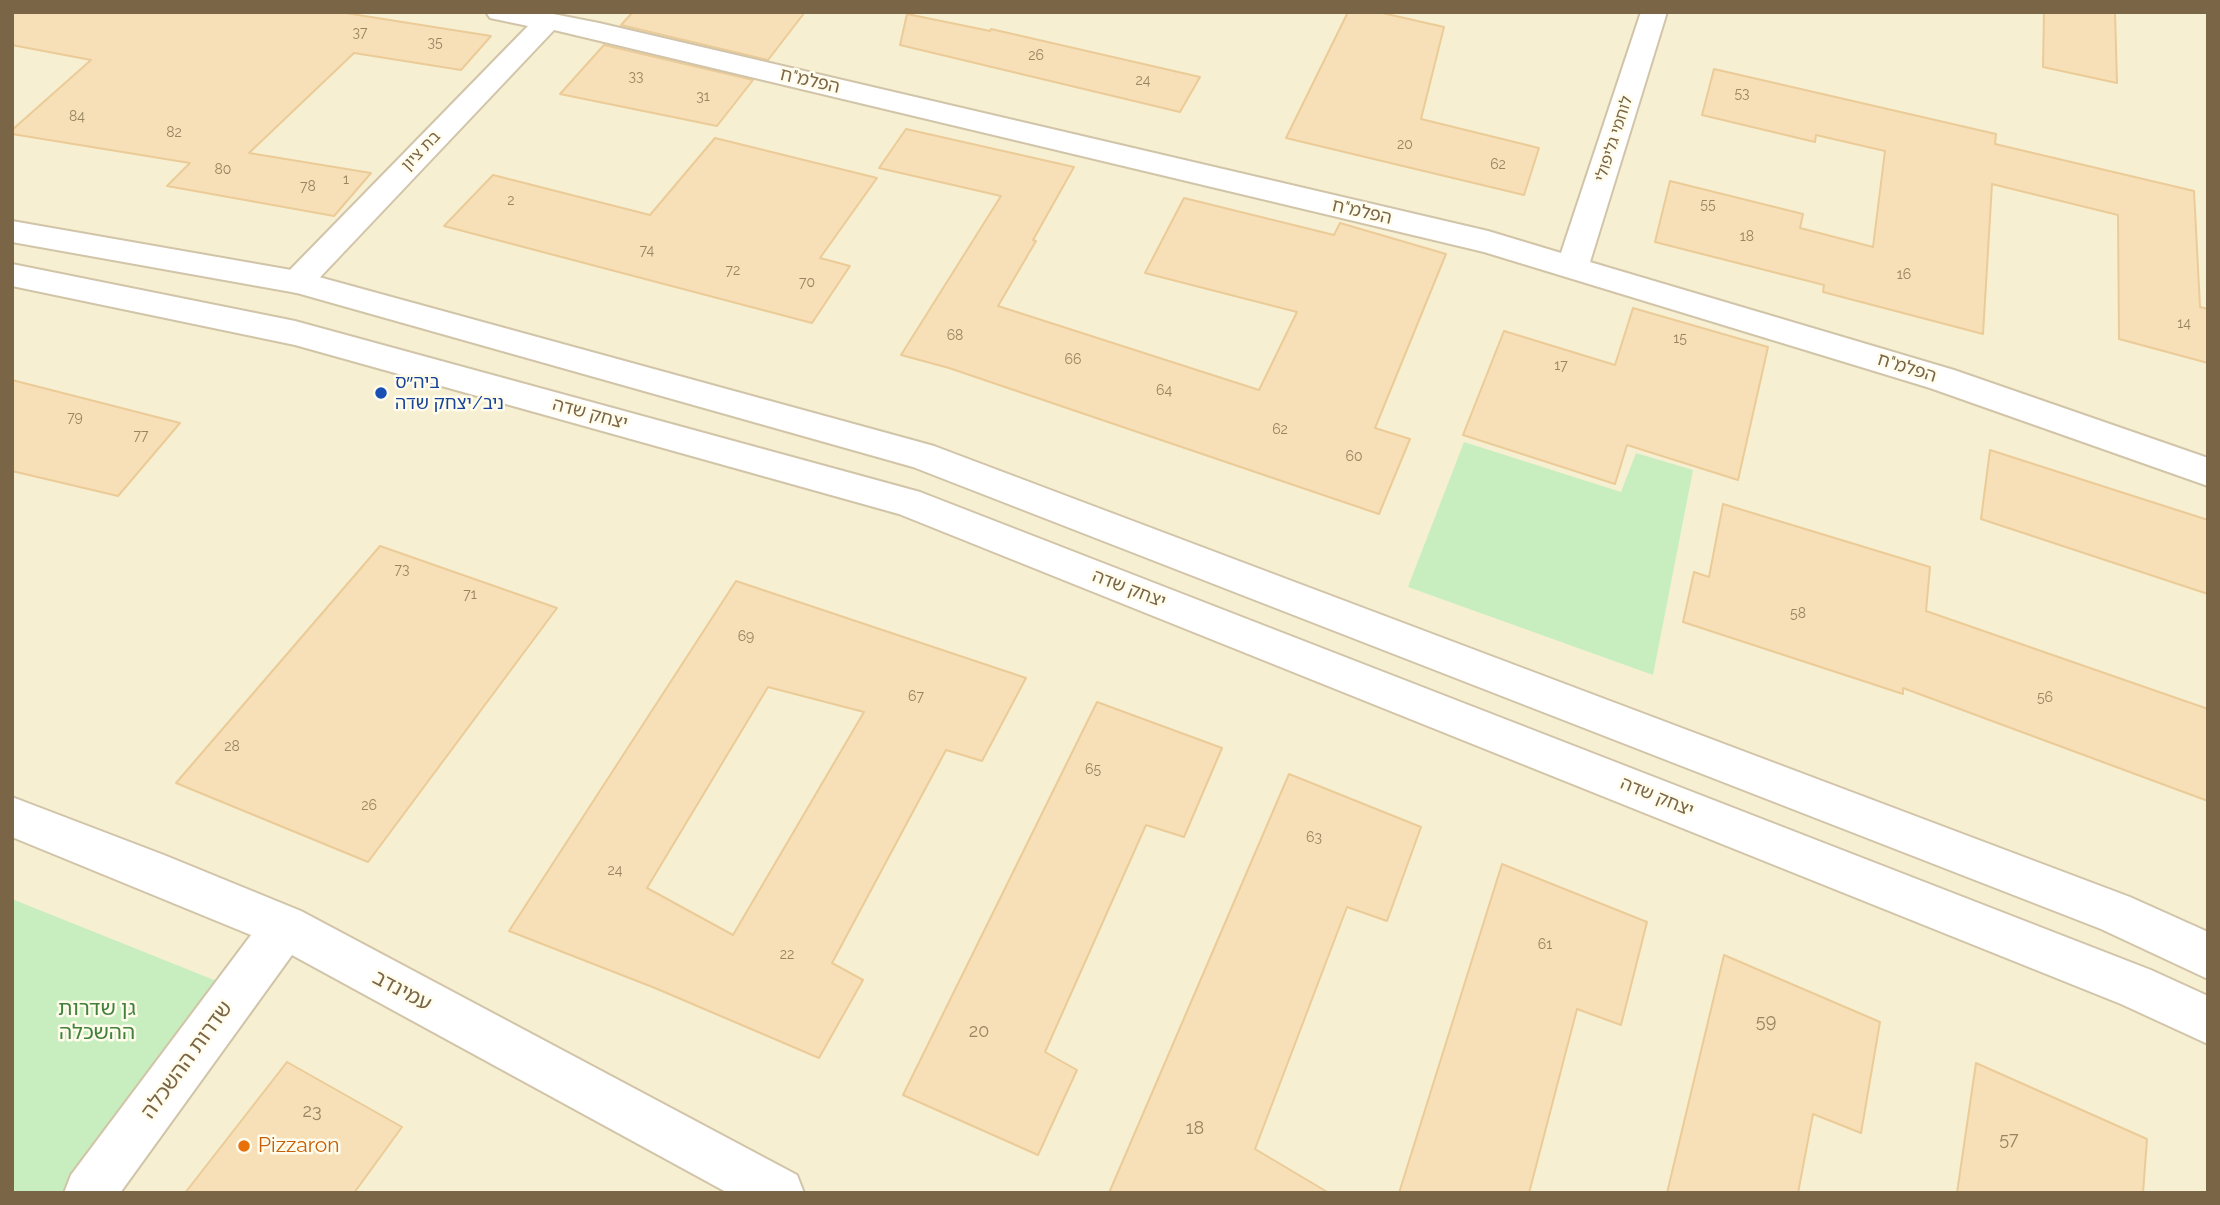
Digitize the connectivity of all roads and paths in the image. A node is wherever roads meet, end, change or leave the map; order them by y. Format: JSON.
{"nodes":[{"id":1,"x":499,"y":12,"type":"edge"},
{"id":2,"x":1654,"y":12,"type":"edge"},
{"id":3,"x":547,"y":22,"type":"junction"},
{"id":4,"x":608,"y":22,"type":"edge"},
{"id":5,"x":12,"y":231,"type":"edge"},
{"id":6,"x":1573,"y":265,"type":"junction"},
{"id":7,"x":12,"y":275,"type":"edge"},
{"id":8,"x":297,"y":282,"type":"junction"},
{"id":9,"x":2208,"y":472,"type":"edge"},
{"id":10,"x":14,"y":820,"type":"edge"},
{"id":11,"x":285,"y":927,"type":"junction"},
{"id":12,"x":2208,"y":956,"type":"edge"},
{"id":13,"x":2208,"y":1021,"type":"edge"},
{"id":14,"x":89,"y":1193,"type":"edge"},
{"id":15,"x":779,"y":1193,"type":"edge"}],
"edges":[{"from":1,"to":3,"type":"street","name":"הפלמ\"ח"},
{"from":2,"to":6,"type":"street","name":"לוחמי גליפולי"},
{"from":3,"to":4,"type":"street","name":"הפלמ\"ח"},
{"from":3,"to":8,"type":"street","name":"בת ציון"},
{"from":4,"to":6,"type":"street","name":"הפלמ\"ח"},
{"from":5,"to":8,"type":"street"},
{"from":6,"to":9,"type":"street","name":"הפלמ\"ח"},
{"from":7,"to":13,"type":"street","name":"יצחק שדה"},
{"from":8,"to":12,"type":"street"},
{"from":10,"to":11,"type":"street","name":"עמינדב"},
{"from":11,"to":14,"type":"street","name":"שדרות ההשכלה"},
{"from":11,"to":15,"type":"street","name":"עמינדב"}]}
